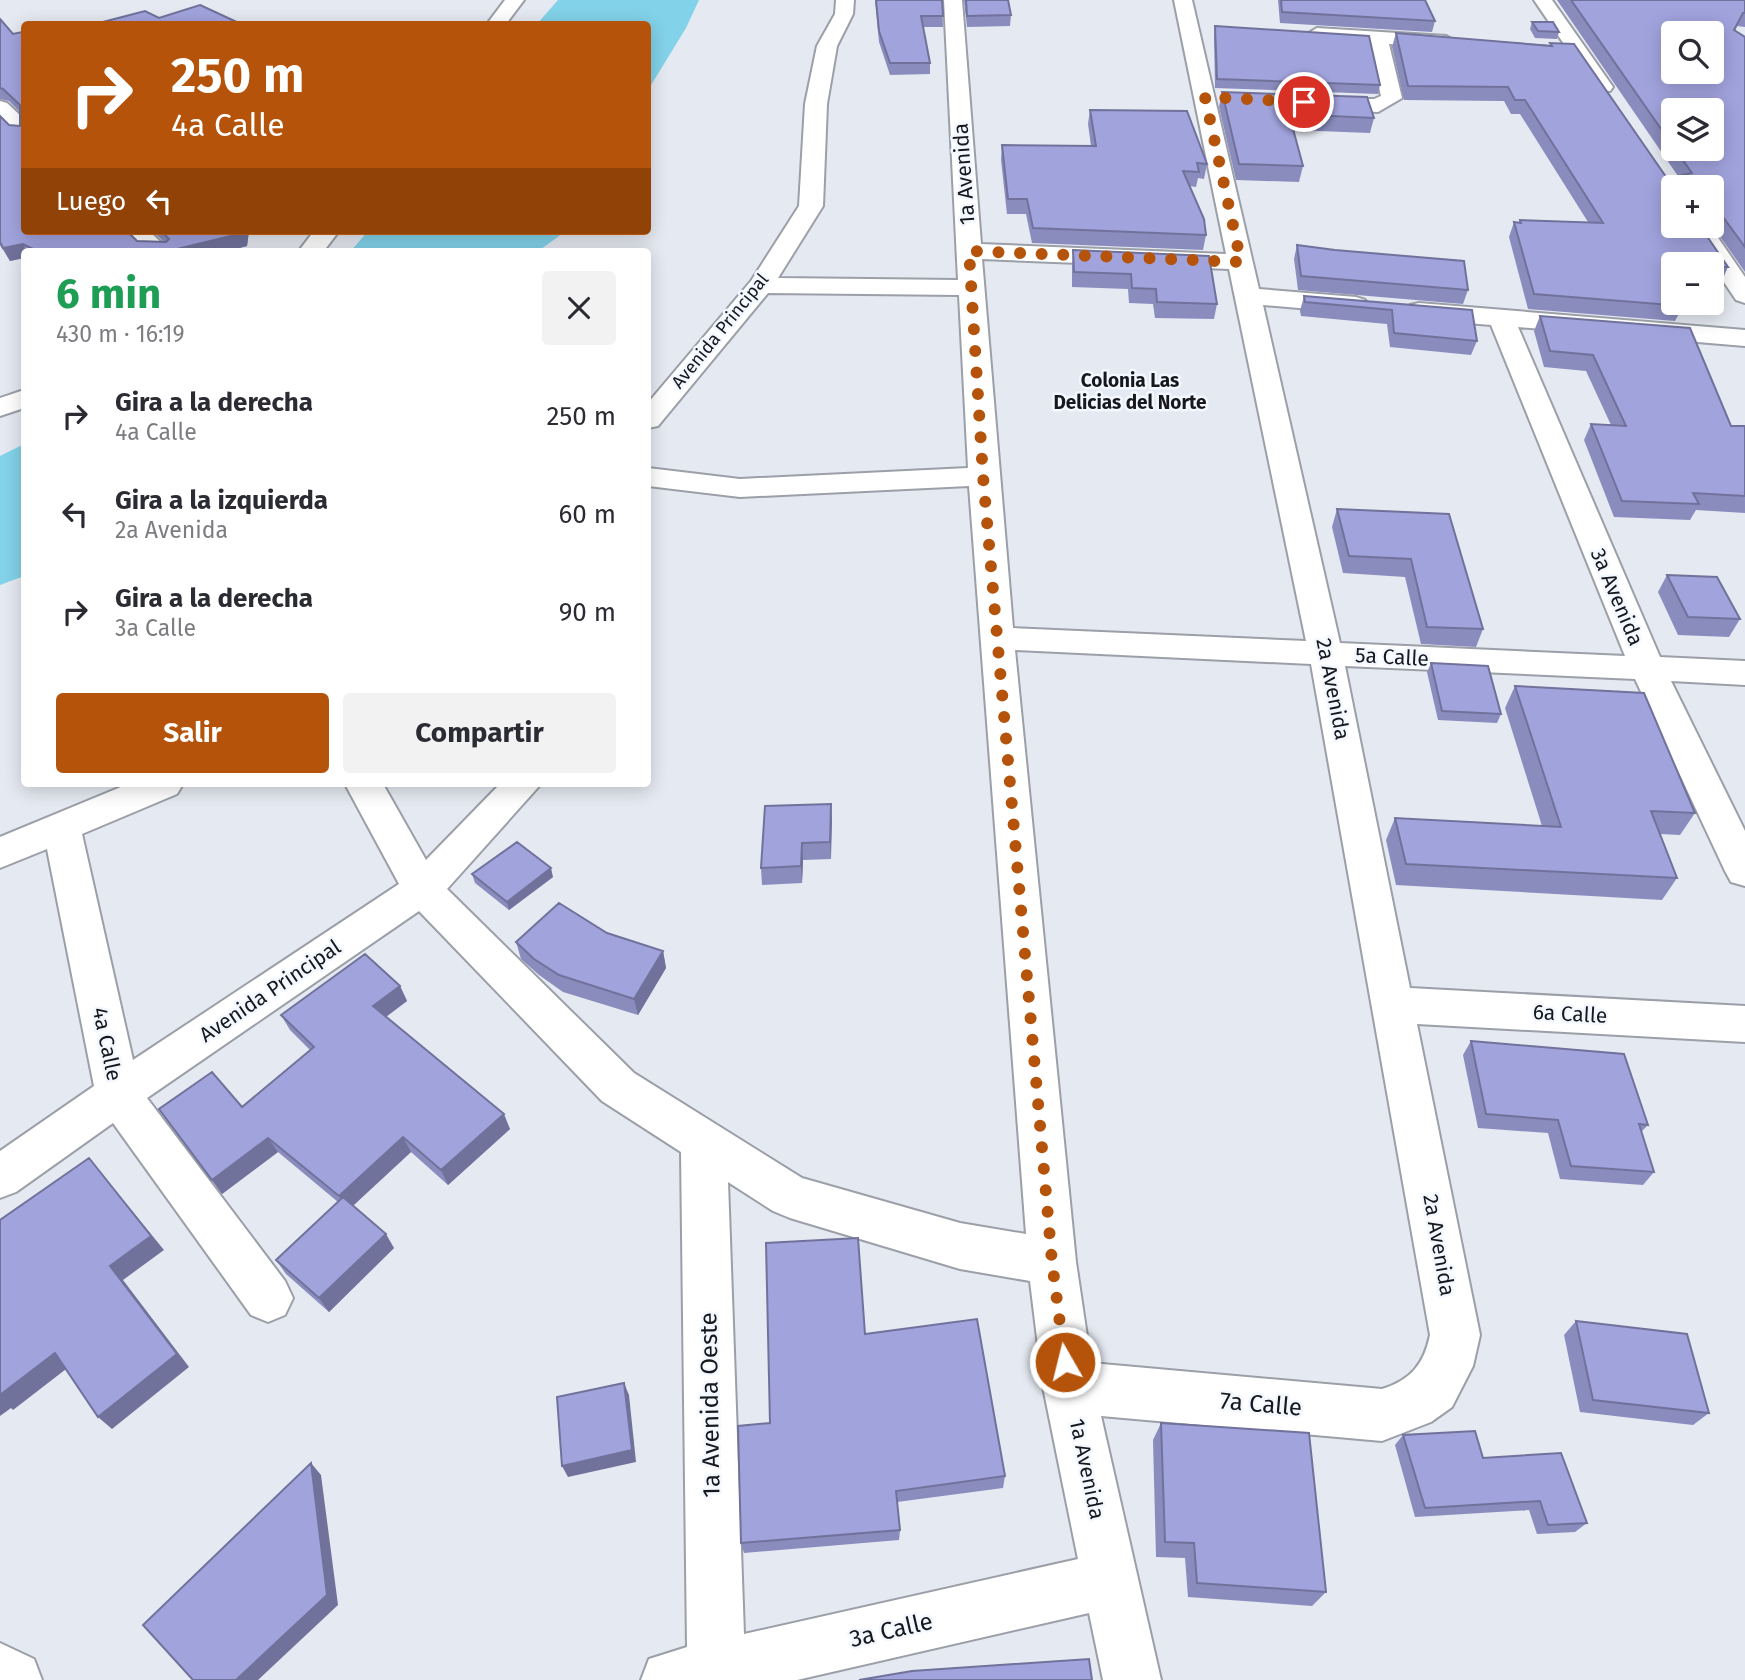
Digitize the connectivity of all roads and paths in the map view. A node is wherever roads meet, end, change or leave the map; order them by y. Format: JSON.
{"nodes":[{"id":1,"x":516,"y":0,"type":"edge"},
{"id":2,"x":845,"y":0,"type":"edge"},
{"id":3,"x":953,"y":0,"type":"edge"},
{"id":4,"x":1543,"y":0,"type":"edge"},
{"id":5,"x":1192,"y":17,"type":"edge"},
{"id":6,"x":498,"y":21,"type":"edge"},
{"id":7,"x":1297,"y":33,"type":"edge"},
{"id":8,"x":1378,"y":38,"type":"junction"},
{"id":9,"x":1471,"y":43,"type":"edge"},
{"id":10,"x":1551,"y":48,"type":"edge"},
{"id":11,"x":1577,"y":49,"type":"junction"},
{"id":12,"x":1298,"y":102,"type":"edge"},
{"id":13,"x":1614,"y":103,"type":"edge"},
{"id":14,"x":21,"y":104,"type":"edge"},
{"id":15,"x":1,"y":108,"type":"edge"},
{"id":16,"x":21,"y":127,"type":"edge"},
{"id":17,"x":139,"y":235,"type":"edge"},
{"id":18,"x":1706,"y":238,"type":"edge"},
{"id":19,"x":154,"y":248,"type":"edge"},
{"id":20,"x":1241,"y":262,"type":"junction"},
{"id":21,"x":970,"y":270,"type":"junction"},
{"id":22,"x":761,"y":285,"type":"junction"},
{"id":23,"x":1745,"y":295,"type":"edge"},
{"id":24,"x":1249,"y":296,"type":"junction"},
{"id":25,"x":1501,"y":317,"type":"junction"},
{"id":26,"x":1745,"y":338,"type":"edge"},
{"id":27,"x":21,"y":399,"type":"edge"},
{"id":28,"x":0,"y":408,"type":"edge"},
{"id":29,"x":651,"y":415,"type":"edge"},
{"id":30,"x":983,"y":476,"type":"junction"},
{"id":31,"x":651,"y":477,"type":"edge"},
{"id":32,"x":997,"y":638,"type":"junction"},
{"id":33,"x":1326,"y":654,"type":"junction"},
{"id":34,"x":1647,"y":668,"type":"junction"},
{"id":35,"x":1745,"y":673,"type":"edge"},
{"id":36,"x":157,"y":787,"type":"edge"},
{"id":37,"x":366,"y":787,"type":"edge"},
{"id":38,"x":519,"y":787,"type":"edge"},
{"id":39,"x":62,"y":829,"type":"junction"},
{"id":40,"x":0,"y":853,"type":"edge"},
{"id":41,"x":1745,"y":871,"type":"edge"},
{"id":42,"x":422,"y":889,"type":"junction"},
{"id":43,"x":1395,"y":1005,"type":"junction"},
{"id":44,"x":1745,"y":1024,"type":"edge"},
{"id":45,"x":118,"y":1094,"type":"junction"},
{"id":46,"x":704,"y":1141,"type":"junction"},
{"id":47,"x":0,"y":1177,"type":"edge"},
{"id":48,"x":1052,"y":1262,"type":"junction"},
{"id":49,"x":268,"y":1298,"type":"dead end"},
{"id":50,"x":1443,"y":1380,"type":"joint"},
{"id":51,"x":1069,"y":1387,"type":"junction"},
{"id":52,"x":1111,"y":1580,"type":"junction"},
{"id":53,"x":0,"y":1672,"type":"edge"},
{"id":54,"x":693,"y":1675,"type":"edge"},
{"id":55,"x":13,"y":1680,"type":"edge"},
{"id":56,"x":1132,"y":1680,"type":"edge"}],
"edges":[{"from":1,"to":6,"type":"street"},
{"from":2,"to":22,"type":"street","name":"Avenida Principal"},
{"from":3,"to":21,"type":"street","name":"1a Avenida"},
{"from":4,"to":11,"type":"street"},
{"from":5,"to":20,"type":"street","name":"2a Avenida"},
{"from":7,"to":8,"type":"street"},
{"from":8,"to":9,"type":"street"},
{"from":8,"to":12,"type":"street"},
{"from":10,"to":11,"type":"street"},
{"from":11,"to":13,"type":"street"},
{"from":14,"to":15,"type":"street"},
{"from":15,"to":16,"type":"street"},
{"from":17,"to":19,"type":"street"},
{"from":18,"to":23,"type":"street"},
{"from":20,"to":21,"type":"street"},
{"from":20,"to":24,"type":"street","name":"2a Avenida"},
{"from":21,"to":22,"type":"street"},
{"from":21,"to":30,"type":"street","name":"1a Avenida"},
{"from":22,"to":29,"type":"street","name":"Avenida Principal"},
{"from":24,"to":25,"type":"street"},
{"from":24,"to":33,"type":"street","name":"2a Avenida"},
{"from":25,"to":26,"type":"street"},
{"from":25,"to":34,"type":"street","name":"3a Avenida"},
{"from":27,"to":28,"type":"street"},
{"from":30,"to":31,"type":"street"},
{"from":30,"to":32,"type":"street","name":"1a Avenida"},
{"from":32,"to":33,"type":"street","name":"5a Calle"},
{"from":32,"to":48,"type":"street","name":"1a Avenida"},
{"from":33,"to":34,"type":"street","name":"5a Calle"},
{"from":33,"to":43,"type":"street","name":"2a Avenida"},
{"from":34,"to":35,"type":"street","name":"5a Calle"},
{"from":34,"to":41,"type":"street","name":"3a Avenida"},
{"from":36,"to":39,"type":"street"},
{"from":37,"to":42,"type":"street"},
{"from":38,"to":42,"type":"street","name":"Avenida Principal"},
{"from":39,"to":40,"type":"street"},
{"from":39,"to":45,"type":"street","name":"4a Calle"},
{"from":42,"to":45,"type":"street","name":"Avenida Principal"},
{"from":42,"to":46,"type":"street"},
{"from":43,"to":44,"type":"street","name":"6a Calle"},
{"from":43,"to":50,"type":"street","name":"2a Avenida"},
{"from":45,"to":47,"type":"street","name":"Avenida Principal"},
{"from":45,"to":49,"type":"street","name":"4a Calle"},
{"from":46,"to":48,"type":"street"},
{"from":46,"to":54,"type":"street","name":"1a Avenida Oeste"},
{"from":48,"to":51,"type":"street","name":"1a Avenida"},
{"from":50,"to":51,"type":"street","name":"7a Calle"},
{"from":51,"to":52,"type":"street","name":"1a Avenida"},
{"from":52,"to":54,"type":"street","name":"3a Calle"},
{"from":52,"to":56,"type":"street","name":"1a Avenida"},
{"from":53,"to":55,"type":"street"}]}
